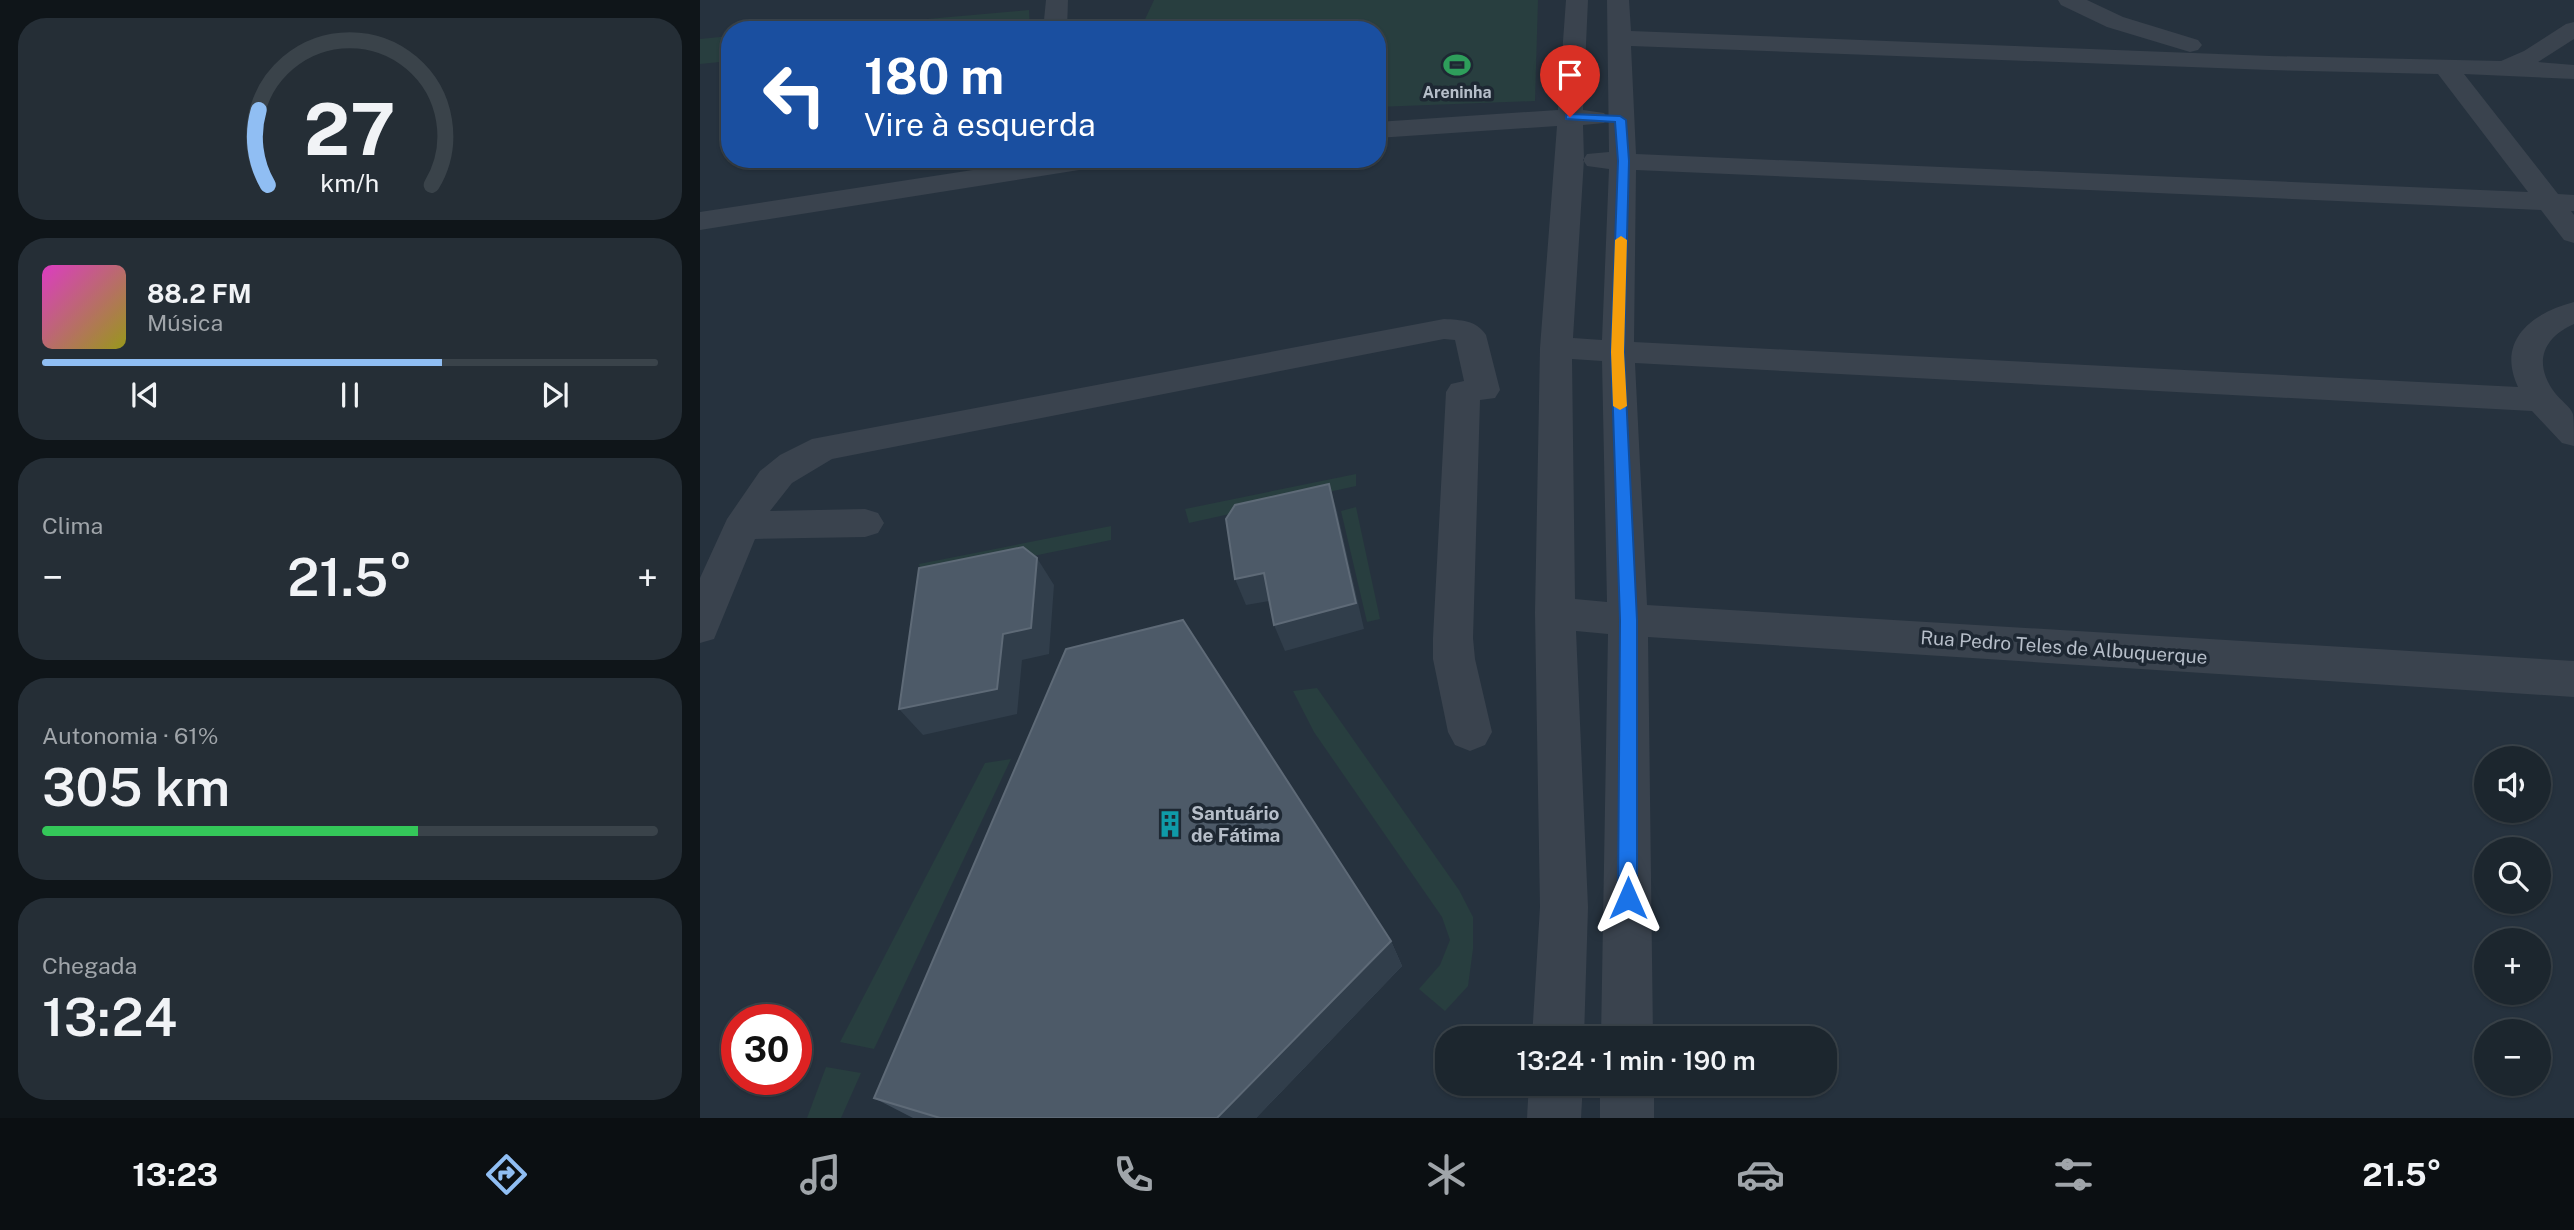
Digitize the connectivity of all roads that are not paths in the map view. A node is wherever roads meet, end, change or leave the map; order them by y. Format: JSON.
{"nodes":[{"id":1,"x":1057,"y":0,"type":"edge"},
{"id":2,"x":1577,"y":0,"type":"edge"},
{"id":3,"x":1618,"y":0,"type":"edge"},
{"id":4,"x":2069,"y":0,"type":"edge"},
{"id":5,"x":1056,"y":21,"type":"edge"},
{"id":6,"x":2574,"y":29,"type":"edge"},
{"id":7,"x":1618,"y":38,"type":"junction"},
{"id":8,"x":2270,"y":63,"type":"junction"},
{"id":9,"x":2446,"y":68,"type":"junction"},
{"id":10,"x":2504,"y":68,"type":"junction"},
{"id":11,"x":2574,"y":72,"type":"edge"},
{"id":12,"x":1570,"y":117,"type":"junction"},
{"id":13,"x":1620,"y":120,"type":"junction"},
{"id":14,"x":1386,"y":129,"type":"edge"},
{"id":15,"x":1570,"y":159,"type":"junction"},
{"id":16,"x":1623,"y":161,"type":"junction"},
{"id":17,"x":1012,"y":168,"type":"edge"},
{"id":18,"x":2561,"y":202,"type":"edge"},
{"id":19,"x":700,"y":221,"type":"edge"},
{"id":20,"x":2574,"y":234,"type":"edge"},
{"id":21,"x":2574,"y":312,"type":"edge"},
{"id":22,"x":1556,"y":348,"type":"junction"},
{"id":23,"x":1618,"y":352,"type":"junction"},
{"id":24,"x":2541,"y":400,"type":"junction"},
{"id":25,"x":2574,"y":434,"type":"edge"},
{"id":26,"x":865,"y":523,"type":"dead end"},
{"id":27,"x":744,"y":525,"type":"junction"},
{"id":28,"x":1555,"y":613,"type":"junction"},
{"id":29,"x":1628,"y":620,"type":"junction"},
{"id":30,"x":700,"y":627,"type":"edge"},
{"id":31,"x":2574,"y":679,"type":"edge"},
{"id":32,"x":1470,"y":732,"type":"dead end"},
{"id":33,"x":1559,"y":1026,"type":"edge"},
{"id":34,"x":1627,"y":1026,"type":"edge"},
{"id":35,"x":1555,"y":1096,"type":"edge"},
{"id":36,"x":1627,"y":1096,"type":"edge"},
{"id":37,"x":1554,"y":1118,"type":"edge"},
{"id":38,"x":1627,"y":1118,"type":"edge"}],
"edges":[{"from":1,"to":5,"type":"street"},
{"from":2,"to":12,"type":"street"},
{"from":3,"to":7,"type":"street"},
{"from":4,"to":8,"type":"street"},
{"from":6,"to":10,"type":"street"},
{"from":7,"to":8,"type":"street"},
{"from":7,"to":13,"type":"street"},
{"from":8,"to":9,"type":"street"},
{"from":9,"to":10,"type":"street"},
{"from":9,"to":18,"type":"street"},
{"from":10,"to":11,"type":"street"},
{"from":12,"to":13,"type":"street"},
{"from":12,"to":14,"type":"street"},
{"from":12,"to":15,"type":"street"},
{"from":13,"to":16,"type":"street"},
{"from":15,"to":16,"type":"street"},
{"from":15,"to":22,"type":"street"},
{"from":16,"to":18,"type":"street"},
{"from":16,"to":23,"type":"street"},
{"from":17,"to":19,"type":"street"},
{"from":18,"to":20,"type":"street"},
{"from":21,"to":24,"type":"street"},
{"from":22,"to":23,"type":"street"},
{"from":22,"to":28,"type":"street"},
{"from":23,"to":24,"type":"street"},
{"from":23,"to":29,"type":"street"},
{"from":24,"to":25,"type":"street"},
{"from":26,"to":27,"type":"street"},
{"from":27,"to":30,"type":"street"},
{"from":27,"to":32,"type":"street"},
{"from":28,"to":29,"type":"street","name":"Rua Pedro Teles de Albuquerque"},
{"from":28,"to":33,"type":"street"},
{"from":29,"to":31,"type":"street","name":"Rua Pedro Teles de Albuquerque"},
{"from":29,"to":34,"type":"street"},
{"from":35,"to":37,"type":"street"},
{"from":36,"to":38,"type":"street"}]}
